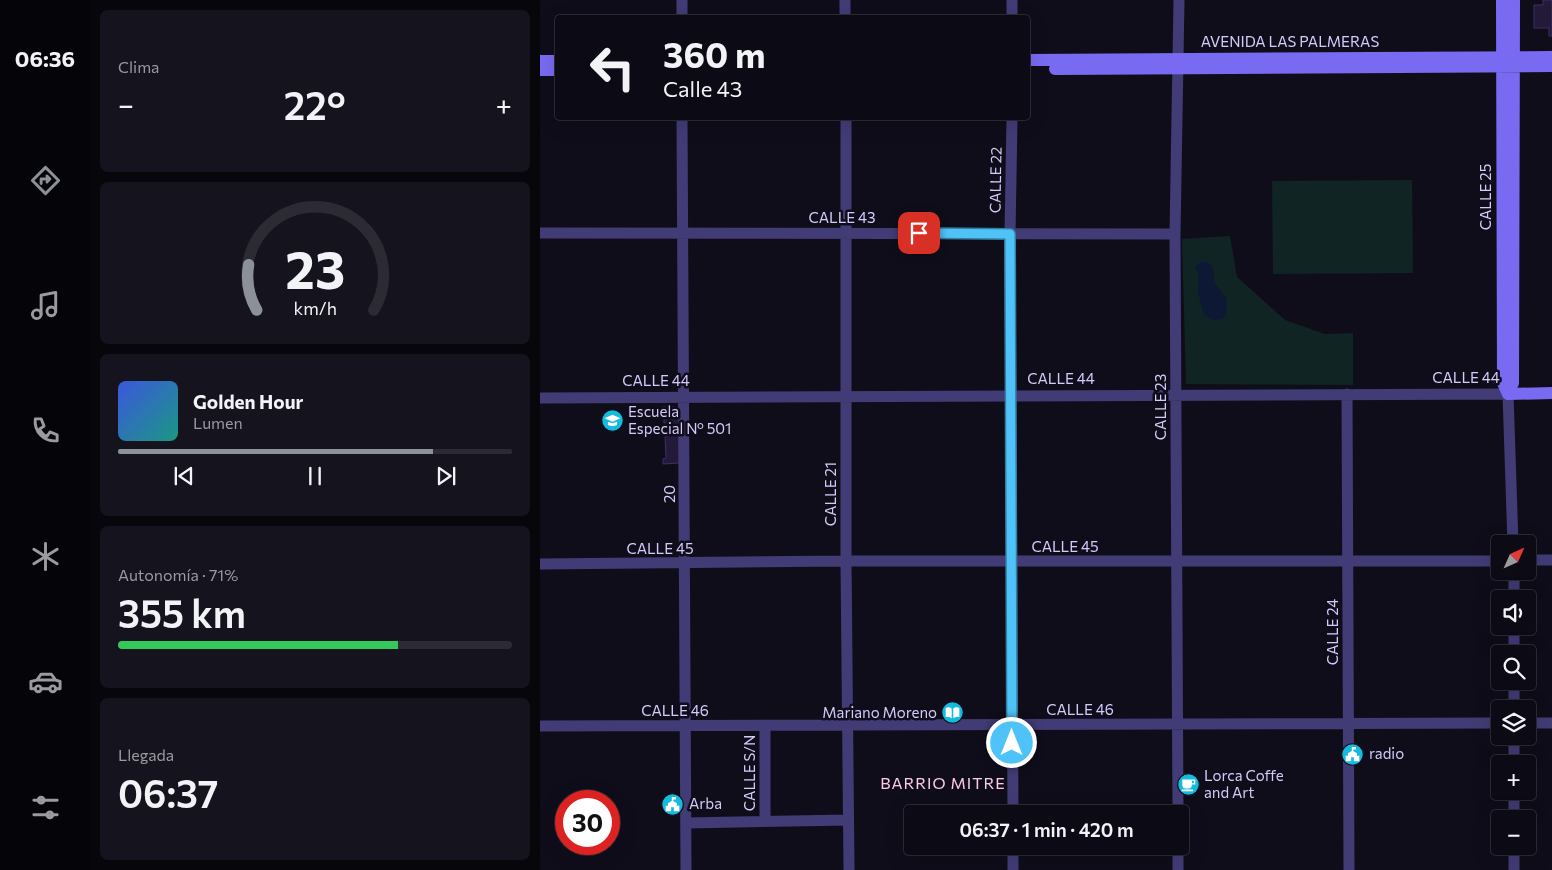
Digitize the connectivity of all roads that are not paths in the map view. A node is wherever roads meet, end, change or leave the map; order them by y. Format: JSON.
{"nodes":[{"id":1,"x":682,"y":0,"type":"edge"},
{"id":2,"x":845,"y":0,"type":"edge"},
{"id":3,"x":1012,"y":0,"type":"edge"},
{"id":4,"x":1179,"y":0,"type":"edge"},
{"id":5,"x":1502,"y":0,"type":"edge"},
{"id":6,"x":1514,"y":0,"type":"edge"},
{"id":7,"x":682,"y":15,"type":"edge"},
{"id":8,"x":845,"y":15,"type":"edge"},
{"id":9,"x":1012,"y":15,"type":"edge"},
{"id":10,"x":1552,"y":57,"type":"edge"},
{"id":11,"x":1030,"y":60,"type":"edge"},
{"id":12,"x":540,"y":61,"type":"edge"},
{"id":13,"x":555,"y":61,"type":"edge"},
{"id":14,"x":1508,"y":62,"type":"junction"},
{"id":15,"x":1179,"y":64,"type":"junction"},
{"id":16,"x":1552,"y":66,"type":"edge"},
{"id":17,"x":1030,"y":68,"type":"edge"},
{"id":18,"x":540,"y":70,"type":"edge"},
{"id":19,"x":555,"y":70,"type":"edge"},
{"id":20,"x":682,"y":120,"type":"edge"},
{"id":21,"x":846,"y":120,"type":"edge"},
{"id":22,"x":1012,"y":120,"type":"edge"},
{"id":23,"x":846,"y":232,"type":"junction"},
{"id":24,"x":540,"y":234,"type":"edge"},
{"id":25,"x":684,"y":234,"type":"junction"},
{"id":26,"x":1010,"y":234,"type":"junction"},
{"id":27,"x":1175,"y":234,"type":"junction"},
{"id":28,"x":1347,"y":394,"type":"junction"},
{"id":29,"x":1508,"y":394,"type":"junction"},
{"id":30,"x":1552,"y":394,"type":"edge"},
{"id":31,"x":1176,"y":395,"type":"junction"},
{"id":32,"x":847,"y":396,"type":"junction"},
{"id":33,"x":1011,"y":396,"type":"junction"},
{"id":34,"x":685,"y":397,"type":"junction"},
{"id":35,"x":540,"y":398,"type":"edge"},
{"id":36,"x":1513,"y":535,"type":"edge"},
{"id":37,"x":1491,"y":560,"type":"edge"},
{"id":38,"x":1536,"y":560,"type":"edge"},
{"id":39,"x":1552,"y":560,"type":"edge"},
{"id":40,"x":846,"y":561,"type":"junction"},
{"id":41,"x":1348,"y":561,"type":"junction"},
{"id":42,"x":1012,"y":562,"type":"junction"},
{"id":43,"x":1176,"y":562,"type":"junction"},
{"id":44,"x":540,"y":564,"type":"edge"},
{"id":45,"x":685,"y":564,"type":"junction"},
{"id":46,"x":1491,"y":723,"type":"edge"},
{"id":47,"x":1536,"y":723,"type":"edge"},
{"id":48,"x":1552,"y":723,"type":"edge"},
{"id":49,"x":1177,"y":724,"type":"junction"},
{"id":50,"x":1348,"y":724,"type":"junction"},
{"id":51,"x":1012,"y":725,"type":"junction"},
{"id":52,"x":540,"y":726,"type":"edge"},
{"id":53,"x":686,"y":726,"type":"junction"},
{"id":54,"x":765,"y":726,"type":"junction"},
{"id":55,"x":847,"y":727,"type":"junction"},
{"id":56,"x":1012,"y":805,"type":"edge"},
{"id":57,"x":1178,"y":805,"type":"edge"},
{"id":58,"x":848,"y":820,"type":"junction"},
{"id":59,"x":765,"y":821,"type":"junction"},
{"id":60,"x":686,"y":824,"type":"junction"},
{"id":61,"x":1013,"y":855,"type":"edge"},
{"id":62,"x":1178,"y":855,"type":"edge"},
{"id":63,"x":1514,"y":855,"type":"edge"},
{"id":64,"x":686,"y":870,"type":"edge"},
{"id":65,"x":849,"y":870,"type":"edge"},
{"id":66,"x":1013,"y":870,"type":"edge"},
{"id":67,"x":1178,"y":870,"type":"edge"},
{"id":68,"x":1349,"y":870,"type":"edge"},
{"id":69,"x":1514,"y":870,"type":"edge"}],
"edges":[{"from":1,"to":7,"type":"street"},
{"from":2,"to":8,"type":"street"},
{"from":3,"to":9,"type":"street"},
{"from":4,"to":15,"type":"street","name":"CALLE 23"},
{"from":5,"to":14,"type":"main road","name":"CALLE 25"},
{"from":6,"to":14,"type":"main road","name":"CALLE 25"},
{"from":10,"to":14,"type":"main road","name":"AVENIDA LAS PALMERAS"},
{"from":11,"to":15,"type":"main road","name":"AVENIDA LAS PALMERAS"},
{"from":12,"to":13,"type":"main road"},
{"from":14,"to":15,"type":"main road","name":"AVENIDA LAS PALMERAS"},
{"from":14,"to":16,"type":"main road","name":"AVENIDA LAS PALMERAS"},
{"from":14,"to":29,"type":"main road","name":"CALLE 25"},
{"from":15,"to":17,"type":"main road","name":"AVENIDA LAS PALMERAS"},
{"from":15,"to":27,"type":"street","name":"CALLE 23"},
{"from":18,"to":19,"type":"main road"},
{"from":20,"to":25,"type":"street","name":"20"},
{"from":21,"to":23,"type":"street","name":"CALLE 21"},
{"from":22,"to":26,"type":"street","name":"CALLE 22"},
{"from":23,"to":25,"type":"street","name":"CALLE 43"},
{"from":23,"to":26,"type":"street","name":"CALLE 43"},
{"from":23,"to":32,"type":"street","name":"CALLE 21"},
{"from":24,"to":25,"type":"street","name":"CALLE 43"},
{"from":25,"to":34,"type":"street","name":"20"},
{"from":26,"to":27,"type":"street","name":"CALLE 43"},
{"from":26,"to":33,"type":"street","name":"CALLE 22"},
{"from":27,"to":31,"type":"street","name":"CALLE 23"},
{"from":28,"to":29,"type":"street","name":"CALLE 44"},
{"from":28,"to":31,"type":"street","name":"CALLE 44"},
{"from":28,"to":41,"type":"street","name":"CALLE 24"},
{"from":29,"to":30,"type":"main road","name":"CALLE 44"},
{"from":29,"to":36,"type":"street","name":"CALLE 25"},
{"from":31,"to":33,"type":"street","name":"CALLE 44"},
{"from":31,"to":43,"type":"street","name":"CALLE 23"},
{"from":32,"to":33,"type":"street","name":"CALLE 44"},
{"from":32,"to":34,"type":"street","name":"CALLE 44"},
{"from":32,"to":40,"type":"street","name":"CALLE 21"},
{"from":33,"to":42,"type":"street","name":"CALLE 22"},
{"from":34,"to":35,"type":"street","name":"CALLE 44"},
{"from":34,"to":45,"type":"street","name":"20"},
{"from":37,"to":41,"type":"street","name":"CALLE 45"},
{"from":38,"to":39,"type":"street"},
{"from":40,"to":42,"type":"street","name":"CALLE 45"},
{"from":40,"to":45,"type":"street","name":"CALLE 45"},
{"from":40,"to":55,"type":"street","name":"CALLE 21"},
{"from":41,"to":43,"type":"street","name":"CALLE 45"},
{"from":41,"to":50,"type":"street","name":"CALLE 24"},
{"from":42,"to":43,"type":"street","name":"CALLE 45"},
{"from":42,"to":51,"type":"street","name":"CALLE 22"},
{"from":43,"to":49,"type":"street","name":"CALLE 23"},
{"from":44,"to":45,"type":"street","name":"CALLE 45"},
{"from":45,"to":53,"type":"street","name":"20"},
{"from":46,"to":50,"type":"street","name":"CALLE 46"},
{"from":47,"to":48,"type":"street"},
{"from":49,"to":50,"type":"street","name":"CALLE 46"},
{"from":49,"to":51,"type":"street","name":"CALLE 46"},
{"from":49,"to":57,"type":"street","name":"CALLE 23"},
{"from":50,"to":68,"type":"street","name":"CALLE 24"},
{"from":51,"to":55,"type":"street","name":"CALLE 46"},
{"from":51,"to":56,"type":"street","name":"CALLE 22"},
{"from":52,"to":53,"type":"street","name":"CALLE 46"},
{"from":53,"to":54,"type":"street","name":"CALLE 46"},
{"from":53,"to":60,"type":"street","name":"20"},
{"from":54,"to":55,"type":"street","name":"CALLE 46"},
{"from":54,"to":59,"type":"street","name":"CALLE S/N"},
{"from":55,"to":58,"type":"street","name":"CALLE 21"},
{"from":58,"to":59,"type":"street"},
{"from":58,"to":65,"type":"street","name":"CALLE 21"},
{"from":59,"to":60,"type":"street"},
{"from":60,"to":64,"type":"street","name":"20"},
{"from":61,"to":66,"type":"street"},
{"from":62,"to":67,"type":"street"},
{"from":63,"to":69,"type":"street"}]}
